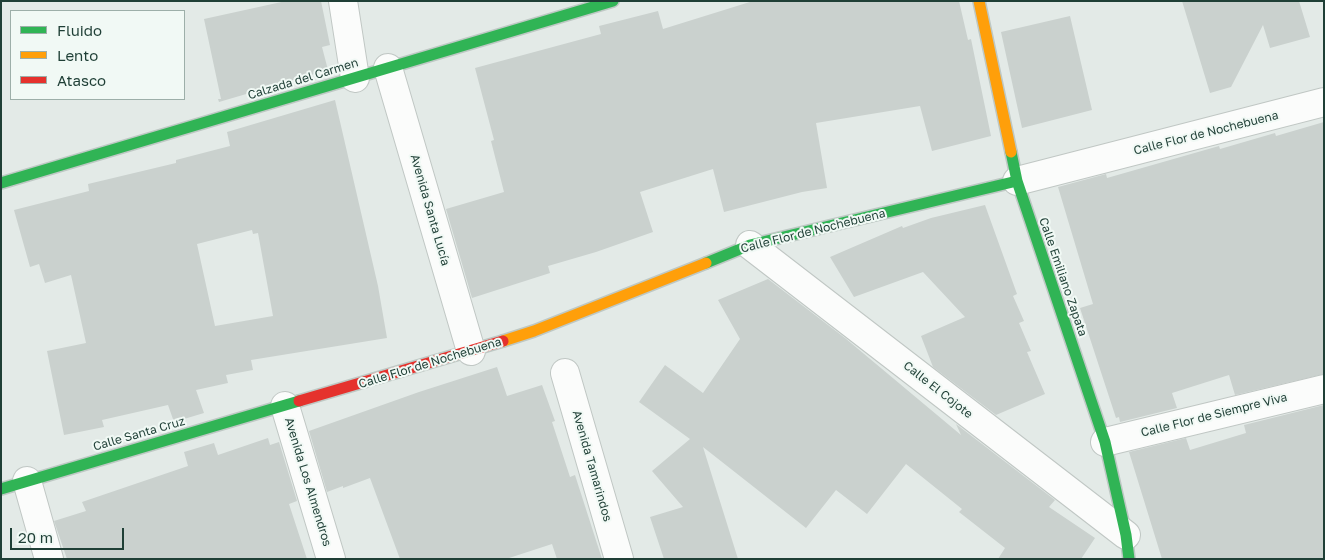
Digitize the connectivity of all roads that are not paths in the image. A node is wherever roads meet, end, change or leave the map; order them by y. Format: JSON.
{"nodes":[{"id":1,"x":343,"y":1,"type":"edge"},
{"id":2,"x":613,"y":1,"type":"edge"},
{"id":3,"x":979,"y":1,"type":"edge"},
{"id":4,"x":388,"y":68,"type":"junction"},
{"id":5,"x":355,"y":78,"type":"junction"},
{"id":6,"x":1324,"y":102,"type":"edge"},
{"id":7,"x":1017,"y":181,"type":"junction"},
{"id":8,"x":1,"y":183,"type":"edge"},
{"id":9,"x":750,"y":245,"type":"junction"},
{"id":10,"x":471,"y":351,"type":"junction"},
{"id":11,"x":564,"y":373,"type":"dead end"},
{"id":12,"x":1324,"y":389,"type":"edge"},
{"id":13,"x":285,"y":406,"type":"junction"},
{"id":14,"x":1105,"y":442,"type":"junction"},
{"id":15,"x":27,"y":481,"type":"junction"},
{"id":16,"x":1,"y":489,"type":"edge"},
{"id":17,"x":1128,"y":547,"type":"edge"},
{"id":18,"x":49,"y":559,"type":"edge"},
{"id":19,"x":331,"y":559,"type":"edge"},
{"id":20,"x":619,"y":559,"type":"edge"}],
"edges":[{"from":1,"to":5,"type":"street"},
{"from":2,"to":4,"type":"street","name":"Calzada del Carmen"},
{"from":3,"to":7,"type":"street","name":"Calle Emiliano Zapata"},
{"from":4,"to":5,"type":"street","name":"Calzada del Carmen"},
{"from":4,"to":10,"type":"street","name":"Avenida Santa Lucía"},
{"from":5,"to":8,"type":"street","name":"Calzada del Carmen"},
{"from":6,"to":7,"type":"street","name":"Calle Flor de Nochebuena"},
{"from":7,"to":9,"type":"street","name":"Calle Flor de Nochebuena"},
{"from":7,"to":14,"type":"street","name":"Calle Emiliano Zapata"},
{"from":9,"to":10,"type":"street","name":"Calle Flor de Nochebuena"},
{"from":9,"to":17,"type":"street","name":"Calle El Cojote"},
{"from":10,"to":13,"type":"street","name":"Calle Flor de Nochebuena"},
{"from":11,"to":20,"type":"street","name":"Avenida Tamarindos"},
{"from":12,"to":14,"type":"street","name":"Calle Flor de Siempre Viva"},
{"from":13,"to":15,"type":"street","name":"Calle Santa Cruz"},
{"from":13,"to":19,"type":"street","name":"Avenida Los Almendros"},
{"from":14,"to":17,"type":"street","name":"Calle Emiliano Zapata"},
{"from":15,"to":16,"type":"street","name":"Calle Santa Cruz"},
{"from":15,"to":18,"type":"street"}]}
